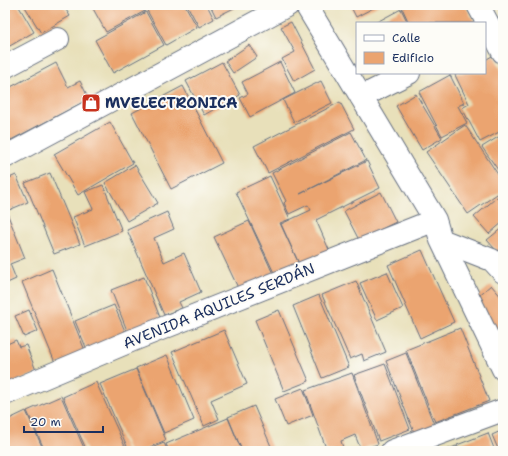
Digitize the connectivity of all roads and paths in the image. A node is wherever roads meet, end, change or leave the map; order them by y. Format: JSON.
{"nodes":[{"id":1,"x":288,"y":5,"type":"edge"},
{"id":2,"x":306,"y":5,"type":"edge"},
{"id":3,"x":478,"y":5,"type":"edge"},
{"id":4,"x":493,"y":32,"type":"edge"},
{"id":5,"x":58,"y":39,"type":"dead end"},
{"id":6,"x":503,"y":52,"type":"edge"},
{"id":7,"x":5,"y":67,"type":"edge"},
{"id":8,"x":407,"y":74,"type":"edge"},
{"id":9,"x":361,"y":97,"type":"junction"},
{"id":10,"x":5,"y":157,"type":"edge"},
{"id":11,"x":434,"y":220,"type":"junction"},
{"id":12,"x":441,"y":240,"type":"junction"},
{"id":13,"x":503,"y":272,"type":"edge"},
{"id":14,"x":503,"y":369,"type":"edge"},
{"id":15,"x":5,"y":394,"type":"edge"},
{"id":16,"x":503,"y":410,"type":"edge"},
{"id":17,"x":392,"y":451,"type":"edge"}],
"edges":[{"from":1,"to":10,"type":"street"},
{"from":2,"to":9,"type":"street"},
{"from":3,"to":4,"type":"street"},
{"from":4,"to":6,"type":"street"},
{"from":5,"to":7,"type":"street"},
{"from":8,"to":9,"type":"street"},
{"from":9,"to":11,"type":"street"},
{"from":11,"to":12,"type":"street"},
{"from":11,"to":15,"type":"street","name":"AVENIDA AQUILES SERDÁN"},
{"from":12,"to":13,"type":"street"},
{"from":12,"to":14,"type":"street"},
{"from":16,"to":17,"type":"street"}]}
